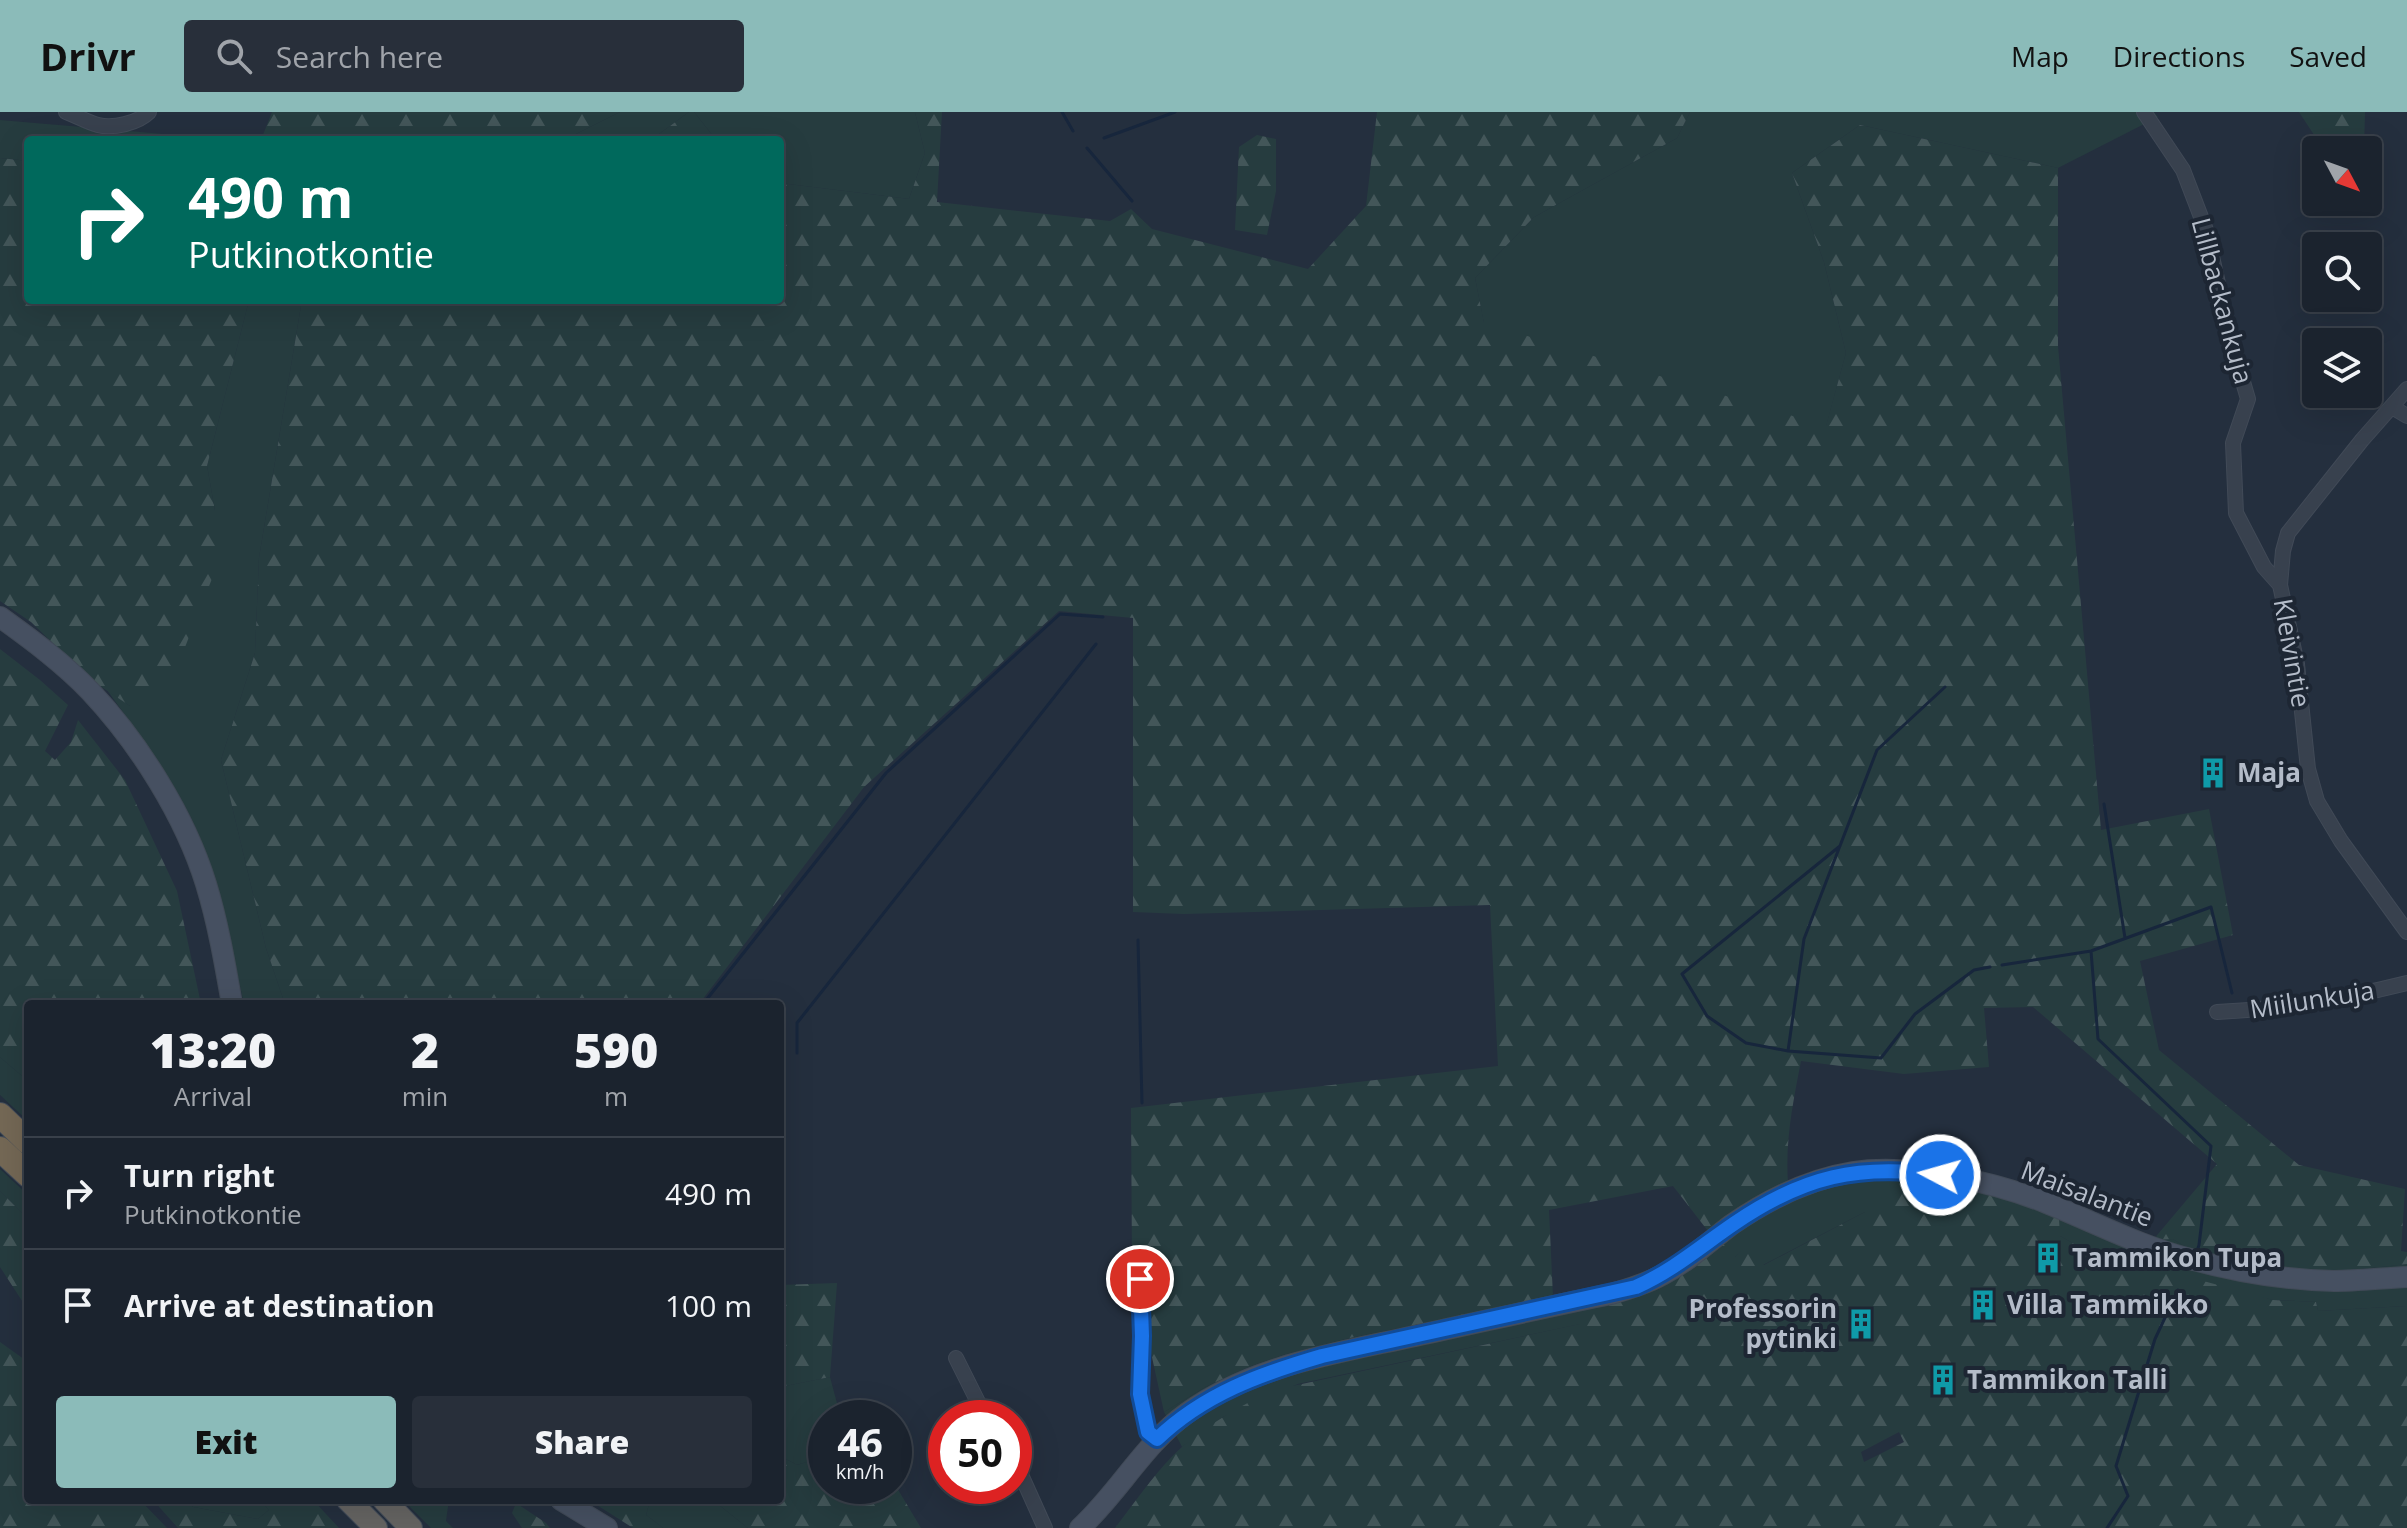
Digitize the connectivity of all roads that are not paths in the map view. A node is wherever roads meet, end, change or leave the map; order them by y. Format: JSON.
{"nodes":[{"id":1,"x":66,"y":112,"type":"edge"},
{"id":2,"x":149,"y":112,"type":"edge"},
{"id":3,"x":2144,"y":112,"type":"edge"},
{"id":4,"x":2407,"y":389,"type":"edge"},
{"id":5,"x":2392,"y":407,"type":"junction"},
{"id":6,"x":2407,"y":416,"type":"edge"},
{"id":7,"x":2280,"y":585,"type":"junction"},
{"id":8,"x":0,"y":617,"type":"edge"},
{"id":9,"x":2407,"y":932,"type":"edge"},
{"id":10,"x":2407,"y":983,"type":"edge"},
{"id":11,"x":231,"y":1000,"type":"edge"},
{"id":12,"x":2217,"y":1012,"type":"dead end"},
{"id":13,"x":0,"y":1115,"type":"edge"},
{"id":14,"x":24,"y":1138,"type":"edge"},
{"id":15,"x":0,"y":1149,"type":"edge"},
{"id":16,"x":24,"y":1171,"type":"edge"},
{"id":17,"x":2407,"y":1277,"type":"edge"},
{"id":18,"x":1140,"y":1279,"type":"dead end"},
{"id":19,"x":956,"y":1358,"type":"dead end"},
{"id":20,"x":977,"y":1400,"type":"edge"},
{"id":21,"x":1157,"y":1439,"type":"junction"},
{"id":22,"x":1032,"y":1499,"type":"edge"},
{"id":23,"x":352,"y":1504,"type":"edge"},
{"id":24,"x":388,"y":1504,"type":"edge"},
{"id":25,"x":568,"y":1504,"type":"edge"},
{"id":26,"x":376,"y":1528,"type":"edge"},
{"id":27,"x":411,"y":1528,"type":"edge"},
{"id":28,"x":607,"y":1528,"type":"edge"},
{"id":29,"x":1045,"y":1528,"type":"edge"},
{"id":30,"x":1080,"y":1528,"type":"edge"}],
"edges":[{"from":1,"to":2,"type":"street"},
{"from":3,"to":7,"type":"street","name":"Lillbackankuja"},
{"from":4,"to":5,"type":"street","name":"Kleivintie"},
{"from":5,"to":6,"type":"street"},
{"from":5,"to":7,"type":"street","name":"Kleivintie"},
{"from":7,"to":9,"type":"street","name":"Kleivintie"},
{"from":8,"to":11,"type":"main road"},
{"from":10,"to":12,"type":"street","name":"Miilunkuja"},
{"from":13,"to":14,"type":"highway"},
{"from":15,"to":16,"type":"highway"},
{"from":17,"to":21,"type":"main road","name":"Maisalantie"},
{"from":18,"to":21,"type":"street"},
{"from":19,"to":20,"type":"street"},
{"from":21,"to":30,"type":"main road","name":"Maisalantie"},
{"from":22,"to":29,"type":"street"},
{"from":23,"to":26,"type":"highway"},
{"from":24,"to":27,"type":"highway"},
{"from":25,"to":28,"type":"main road"}]}
